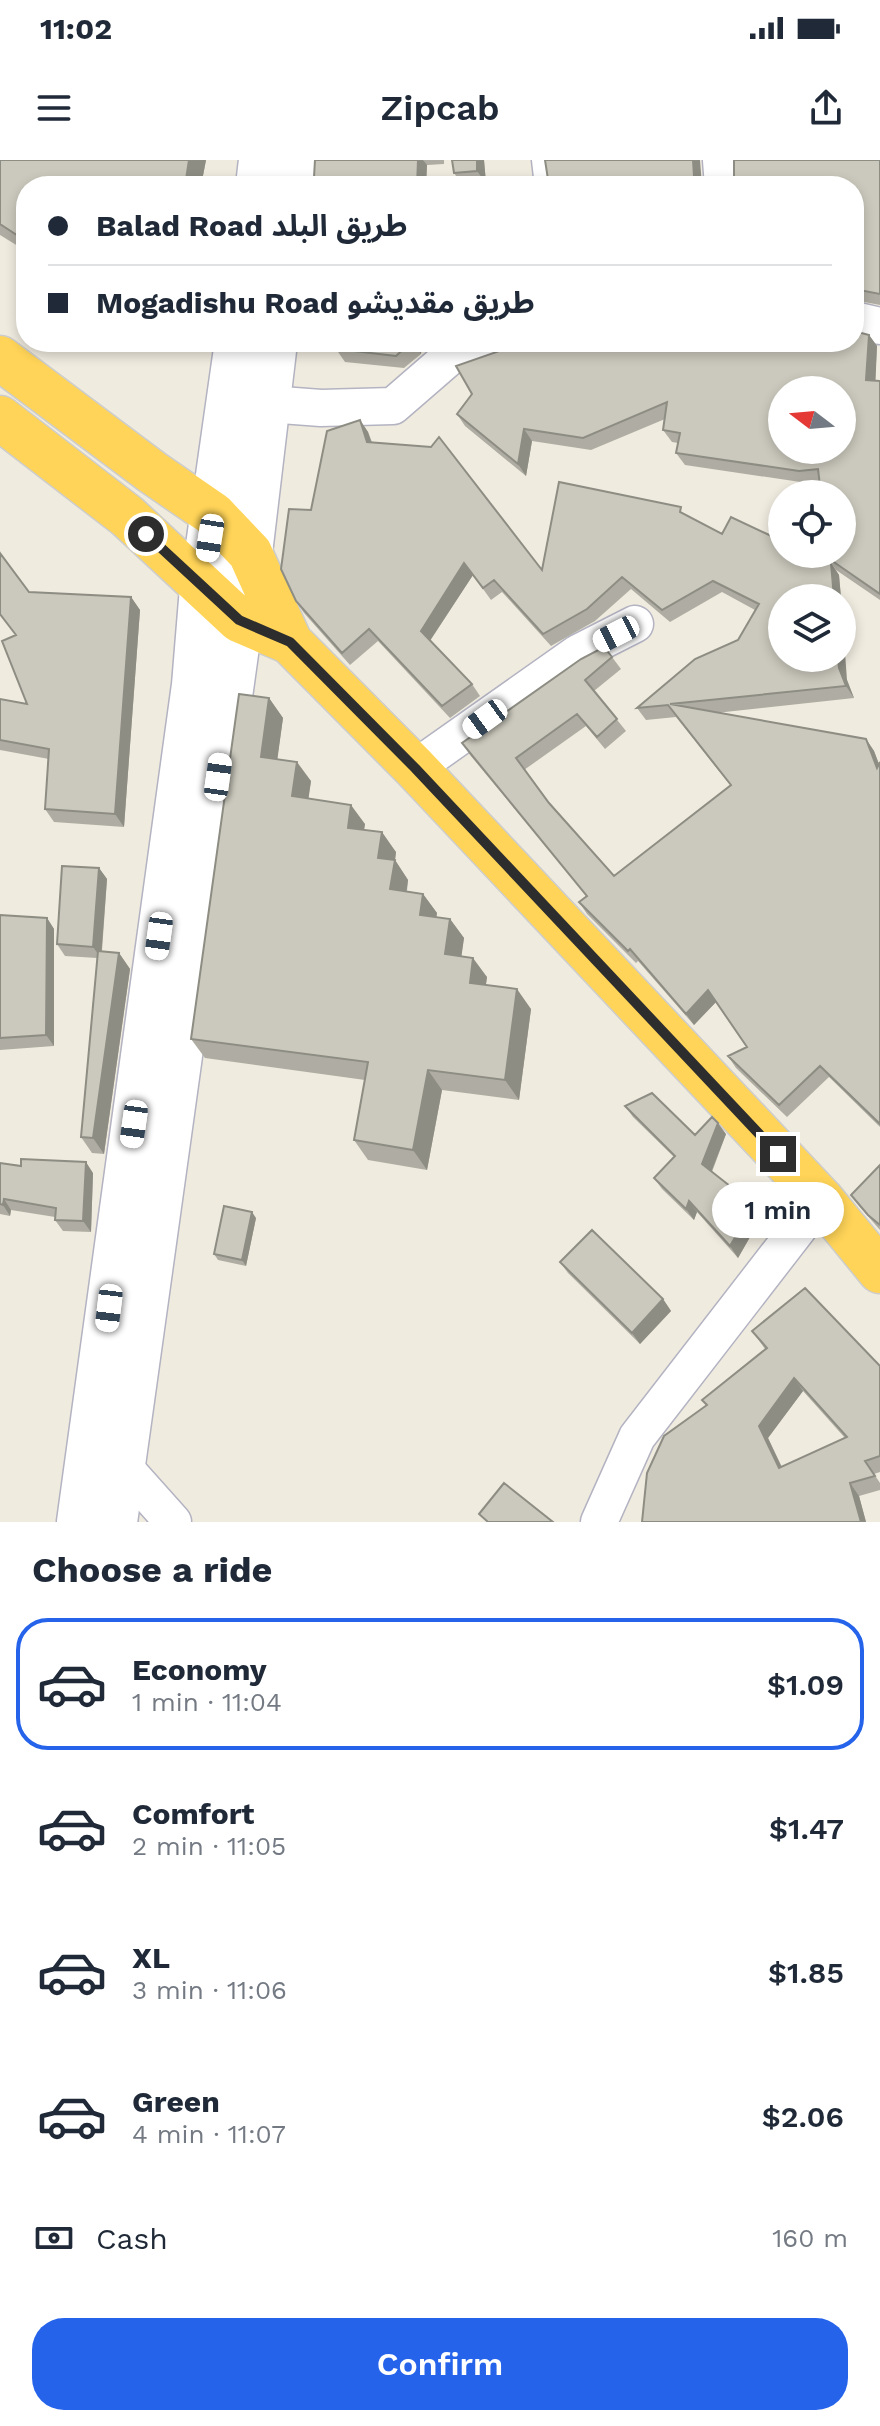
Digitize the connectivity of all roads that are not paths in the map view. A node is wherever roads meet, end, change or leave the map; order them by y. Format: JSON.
{"nodes":[{"id":1,"x":236,"y":352,"type":"edge"},
{"id":2,"x":274,"y":352,"type":"edge"},
{"id":3,"x":460,"y":352,"type":"edge"},
{"id":4,"x":0,"y":358,"type":"edge"},
{"id":5,"x":268,"y":404,"type":"junction"},
{"id":6,"x":0,"y":418,"type":"edge"},
{"id":7,"x":213,"y":514,"type":"junction"},
{"id":8,"x":250,"y":553,"type":"junction"},
{"id":9,"x":202,"y":588,"type":"junction"},
{"id":10,"x":239,"y":620,"type":"junction"},
{"id":11,"x":635,"y":624,"type":"dead end"},
{"id":12,"x":290,"y":642,"type":"junction"},
{"id":13,"x":415,"y":768,"type":"junction"},
{"id":14,"x":821,"y":1199,"type":"junction"},
{"id":15,"x":880,"y":1271,"type":"edge"},
{"id":16,"x":123,"y":1466,"type":"junction"},
{"id":17,"x":79,"y":1522,"type":"edge"},
{"id":18,"x":115,"y":1522,"type":"edge"},
{"id":19,"x":173,"y":1522,"type":"edge"},
{"id":20,"x":599,"y":1522,"type":"edge"}],
"edges":[{"from":1,"to":7,"type":"main road"},
{"from":2,"to":5,"type":"main road"},
{"from":3,"to":5,"type":"street"},
{"from":4,"to":7,"type":"highway"},
{"from":5,"to":8,"type":"main road"},
{"from":6,"to":9,"type":"highway"},
{"from":7,"to":8,"type":"highway"},
{"from":7,"to":9,"type":"main road"},
{"from":8,"to":10,"type":"main road"},
{"from":8,"to":12,"type":"highway"},
{"from":9,"to":10,"type":"highway"},
{"from":9,"to":17,"type":"main road"},
{"from":10,"to":12,"type":"highway"},
{"from":10,"to":16,"type":"main road"},
{"from":11,"to":13,"type":"street"},
{"from":12,"to":13,"type":"highway"},
{"from":13,"to":14,"type":"highway"},
{"from":14,"to":15,"type":"highway"},
{"from":14,"to":20,"type":"street"},
{"from":16,"to":18,"type":"main road"},
{"from":16,"to":19,"type":"street"}]}
